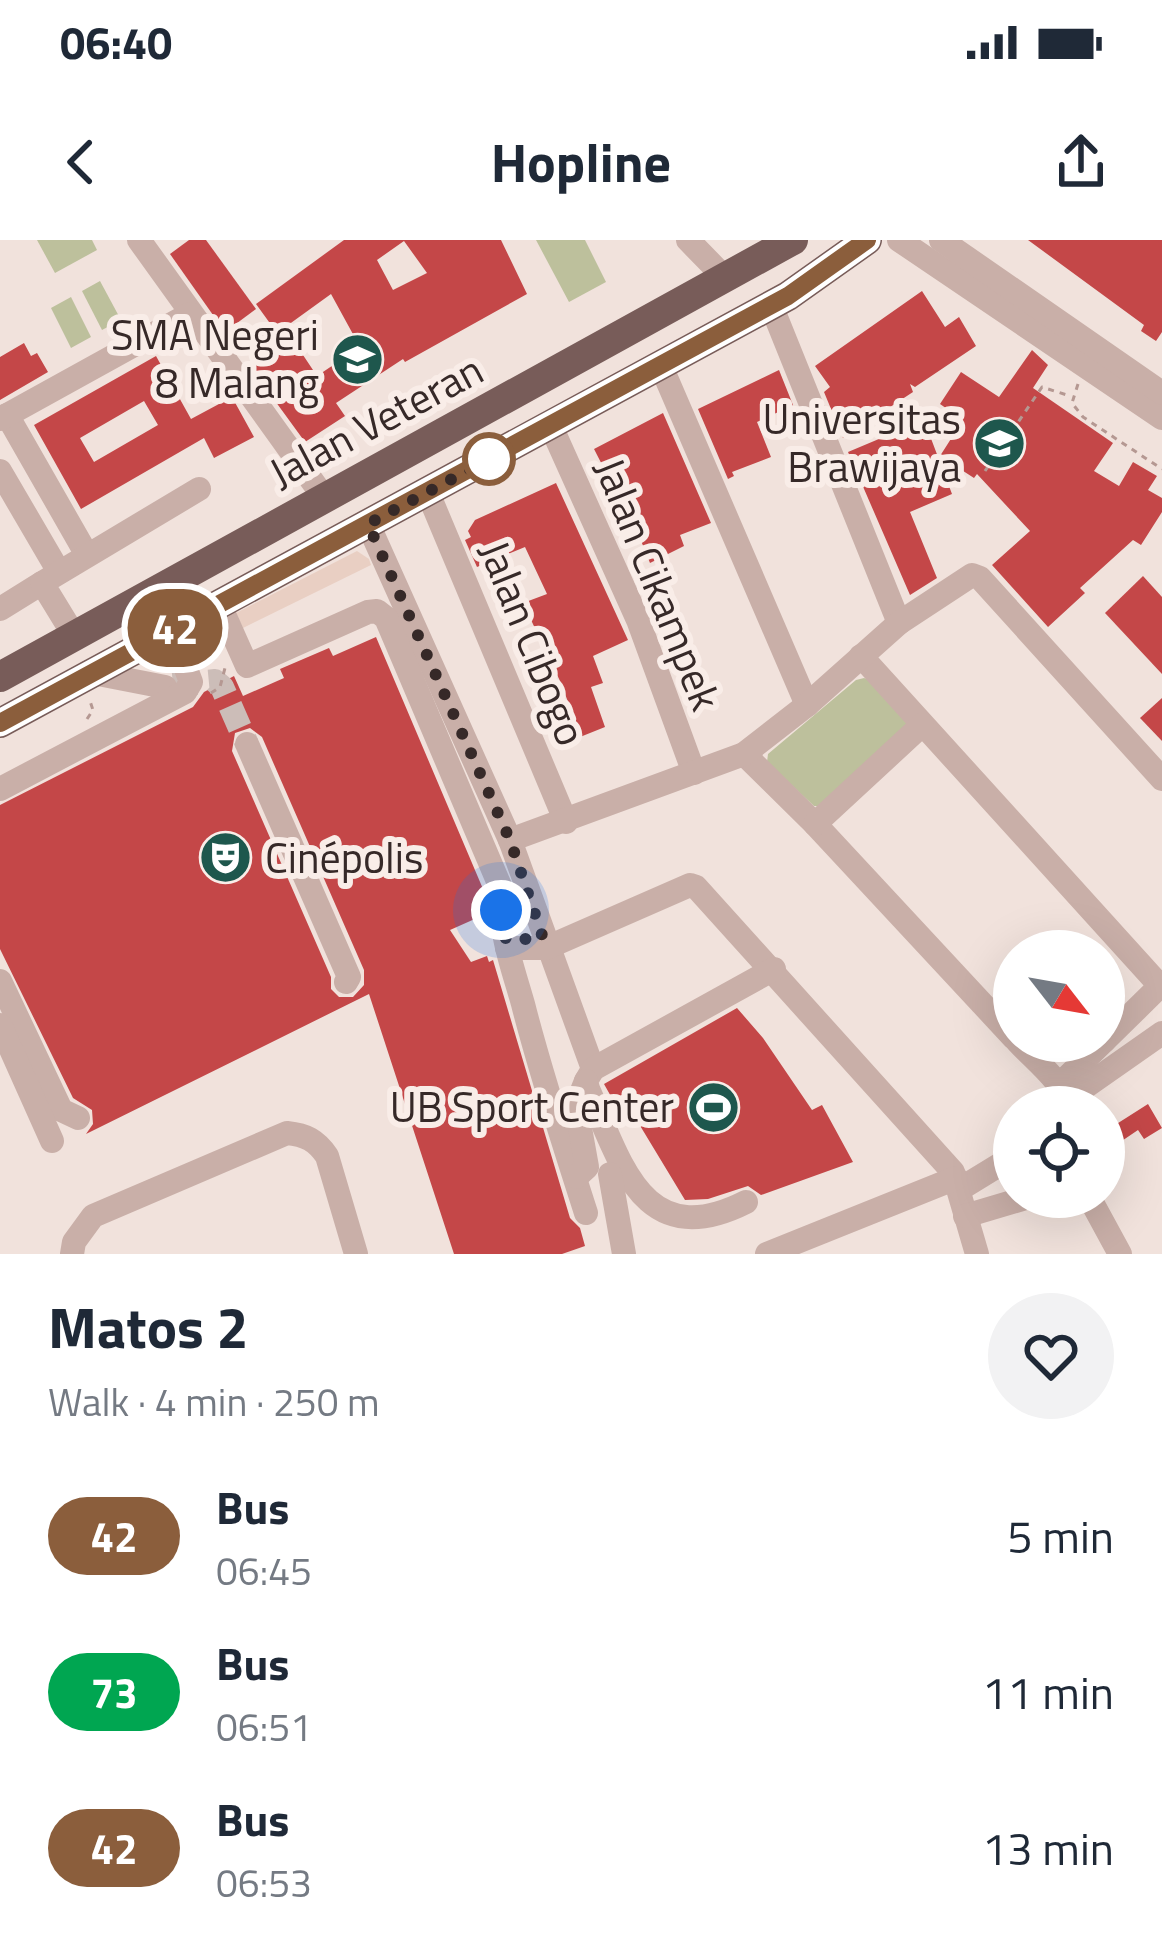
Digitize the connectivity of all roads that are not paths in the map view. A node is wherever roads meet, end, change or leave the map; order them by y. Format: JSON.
{"nodes":[{"id":1,"x":139,"y":240,"type":"edge"},
{"id":2,"x":688,"y":240,"type":"edge"},
{"id":3,"x":793,"y":240,"type":"edge"},
{"id":4,"x":867,"y":240,"type":"edge"},
{"id":5,"x":898,"y":240,"type":"edge"},
{"id":6,"x":941,"y":240,"type":"edge"},
{"id":7,"x":726,"y":279,"type":"junction"},
{"id":8,"x":771,"y":305,"type":"junction"},
{"id":9,"x":190,"y":314,"type":"junction"},
{"id":10,"x":588,"y":355,"type":"junction"},
{"id":11,"x":661,"y":366,"type":"junction"},
{"id":12,"x":608,"y":392,"type":"junction"},
{"id":13,"x":1162,"y":393,"type":"edge"},
{"id":14,"x":3,"y":417,"type":"edge"},
{"id":15,"x":1162,"y":418,"type":"edge"},
{"id":16,"x":550,"y":424,"type":"junction"},
{"id":17,"x":0,"y":471,"type":"edge"},
{"id":18,"x":199,"y":489,"type":"dead end"},
{"id":19,"x":428,"y":493,"type":"junction"},
{"id":20,"x":323,"y":496,"type":"junction"},
{"id":21,"x":368,"y":524,"type":"junction"},
{"id":22,"x":87,"y":555,"type":"junction"},
{"id":23,"x":50,"y":578,"type":"junction"},
{"id":24,"x":219,"y":603,"type":"junction"},
{"id":25,"x":0,"y":609,"type":"edge"},
{"id":26,"x":899,"y":623,"type":"junction"},
{"id":27,"x":172,"y":629,"type":"junction"},
{"id":28,"x":75,"y":638,"type":"junction"},
{"id":29,"x":861,"y":656,"type":"junction"},
{"id":30,"x":0,"y":677,"type":"edge"},
{"id":31,"x":89,"y":687,"type":"junction"},
{"id":32,"x":165,"y":687,"type":"tunnel mouth"},
{"id":33,"x":807,"y":705,"type":"junction"},
{"id":34,"x":0,"y":723,"type":"edge"},
{"id":35,"x":922,"y":724,"type":"junction"},
{"id":36,"x":248,"y":744,"type":"tunnel mouth"},
{"id":37,"x":744,"y":754,"type":"junction"},
{"id":38,"x":694,"y":773,"type":"junction"},
{"id":39,"x":1162,"y":778,"type":"edge"},
{"id":40,"x":0,"y":789,"type":"edge"},
{"id":41,"x":566,"y":822,"type":"junction"},
{"id":42,"x":815,"y":824,"type":"junction"},
{"id":43,"x":510,"y":840,"type":"junction"},
{"id":44,"x":544,"y":943,"type":"junction"},
{"id":45,"x":507,"y":944,"type":"junction"},
{"id":46,"x":774,"y":969,"type":"junction"},
{"id":47,"x":0,"y":981,"type":"edge"},
{"id":48,"x":346,"y":982,"type":"dead end"},
{"id":49,"x":1161,"y":987,"type":"edge"},
{"id":50,"x":993,"y":1016,"type":"edge"},
{"id":51,"x":1125,"y":1021,"type":"edge"},
{"id":52,"x":0,"y":1024,"type":"edge"},
{"id":53,"x":1162,"y":1033,"type":"edge"},
{"id":54,"x":21,"y":1049,"type":"junction"},
{"id":55,"x":1034,"y":1062,"type":"edge"},
{"id":56,"x":590,"y":1075,"type":"junction"},
{"id":57,"x":1055,"y":1086,"type":"edge"},
{"id":58,"x":1082,"y":1086,"type":"edge"},
{"id":59,"x":78,"y":1118,"type":"dead end"},
{"id":60,"x":603,"y":1123,"type":"junction"},
{"id":61,"x":52,"y":1141,"type":"dead end"},
{"id":62,"x":993,"y":1166,"type":"edge"},
{"id":63,"x":574,"y":1178,"type":"junction"},
{"id":64,"x":958,"y":1184,"type":"junction"},
{"id":65,"x":746,"y":1202,"type":"dead end"},
{"id":66,"x":993,"y":1208,"type":"edge"},
{"id":67,"x":586,"y":1214,"type":"dead end"},
{"id":68,"x":965,"y":1216,"type":"junction"},
{"id":69,"x":1100,"y":1218,"type":"edge"},
{"id":70,"x":72,"y":1254,"type":"edge"},
{"id":71,"x":356,"y":1254,"type":"edge"},
{"id":72,"x":624,"y":1254,"type":"edge"},
{"id":73,"x":767,"y":1254,"type":"edge"},
{"id":74,"x":977,"y":1254,"type":"edge"},
{"id":75,"x":1120,"y":1254,"type":"edge"}],
"edges":[{"from":1,"to":9,"type":"street"},
{"from":2,"to":7,"type":"street"},
{"from":3,"to":7,"type":"main road","name":"Jalan Veteran"},
{"from":4,"to":8,"type":"main road","name":"Jalan Veteran"},
{"from":5,"to":15,"type":"street"},
{"from":6,"to":13,"type":"street"},
{"from":7,"to":10,"type":"main road","name":"Jalan Veteran"},
{"from":8,"to":11,"type":"main road","name":"Jalan Veteran"},
{"from":8,"to":26,"type":"street"},
{"from":9,"to":14,"type":"street"},
{"from":9,"to":20,"type":"street"},
{"from":10,"to":12,"type":"main road"},
{"from":10,"to":20,"type":"main road","name":"Jalan Veteran"},
{"from":11,"to":12,"type":"main road","name":"Jalan Veteran"},
{"from":11,"to":33,"type":"street"},
{"from":12,"to":16,"type":"main road","name":"Jalan Veteran"},
{"from":14,"to":22,"type":"street"},
{"from":16,"to":19,"type":"main road","name":"Jalan Veteran"},
{"from":16,"to":38,"type":"street","name":"Jalan Cikampek"},
{"from":17,"to":23,"type":"street"},
{"from":18,"to":22,"type":"street"},
{"from":19,"to":21,"type":"main road","name":"Jalan Veteran"},
{"from":19,"to":41,"type":"street","name":"Jalan Cibogo"},
{"from":20,"to":28,"type":"main road","name":"Jalan Veteran"},
{"from":21,"to":24,"type":"main road","name":"Jalan Veteran"},
{"from":21,"to":43,"type":"street"},
{"from":22,"to":23,"type":"street"},
{"from":23,"to":25,"type":"street"},
{"from":23,"to":28,"type":"street"},
{"from":24,"to":27,"type":"main road","name":"Jalan Veteran"},
{"from":24,"to":45,"type":"street"},
{"from":26,"to":29,"type":"street"},
{"from":26,"to":39,"type":"street"},
{"from":27,"to":31,"type":"main road","name":"Jalan Veteran"},
{"from":27,"to":40,"type":"street"},
{"from":28,"to":30,"type":"main road","name":"Jalan Veteran"},
{"from":29,"to":33,"type":"street"},
{"from":29,"to":35,"type":"street"},
{"from":31,"to":32,"type":"street"},
{"from":31,"to":34,"type":"main road","name":"Jalan Veteran"},
{"from":33,"to":37,"type":"street"},
{"from":35,"to":42,"type":"street"},
{"from":35,"to":49,"type":"street"},
{"from":36,"to":48,"type":"street"},
{"from":37,"to":38,"type":"street"},
{"from":37,"to":42,"type":"street"},
{"from":38,"to":41,"type":"street"},
{"from":41,"to":43,"type":"street"},
{"from":42,"to":50,"type":"street"},
{"from":43,"to":44,"type":"street"},
{"from":44,"to":45,"type":"street"},
{"from":44,"to":46,"type":"street"},
{"from":44,"to":56,"type":"street"},
{"from":45,"to":63,"type":"street"},
{"from":46,"to":56,"type":"street"},
{"from":46,"to":64,"type":"street"},
{"from":47,"to":54,"type":"street"},
{"from":49,"to":51,"type":"street"},
{"from":52,"to":54,"type":"street"},
{"from":53,"to":58,"type":"street"},
{"from":54,"to":59,"type":"street"},
{"from":54,"to":61,"type":"street"},
{"from":55,"to":57,"type":"street"},
{"from":56,"to":60,"type":"street"},
{"from":56,"to":63,"type":"street"},
{"from":60,"to":65,"type":"street"},
{"from":60,"to":72,"type":"street"},
{"from":62,"to":64,"type":"street"},
{"from":63,"to":67,"type":"street"},
{"from":64,"to":68,"type":"street"},
{"from":64,"to":73,"type":"street"},
{"from":66,"to":68,"type":"street"},
{"from":68,"to":74,"type":"street"},
{"from":69,"to":75,"type":"street"},
{"from":70,"to":71,"type":"street"}]}
